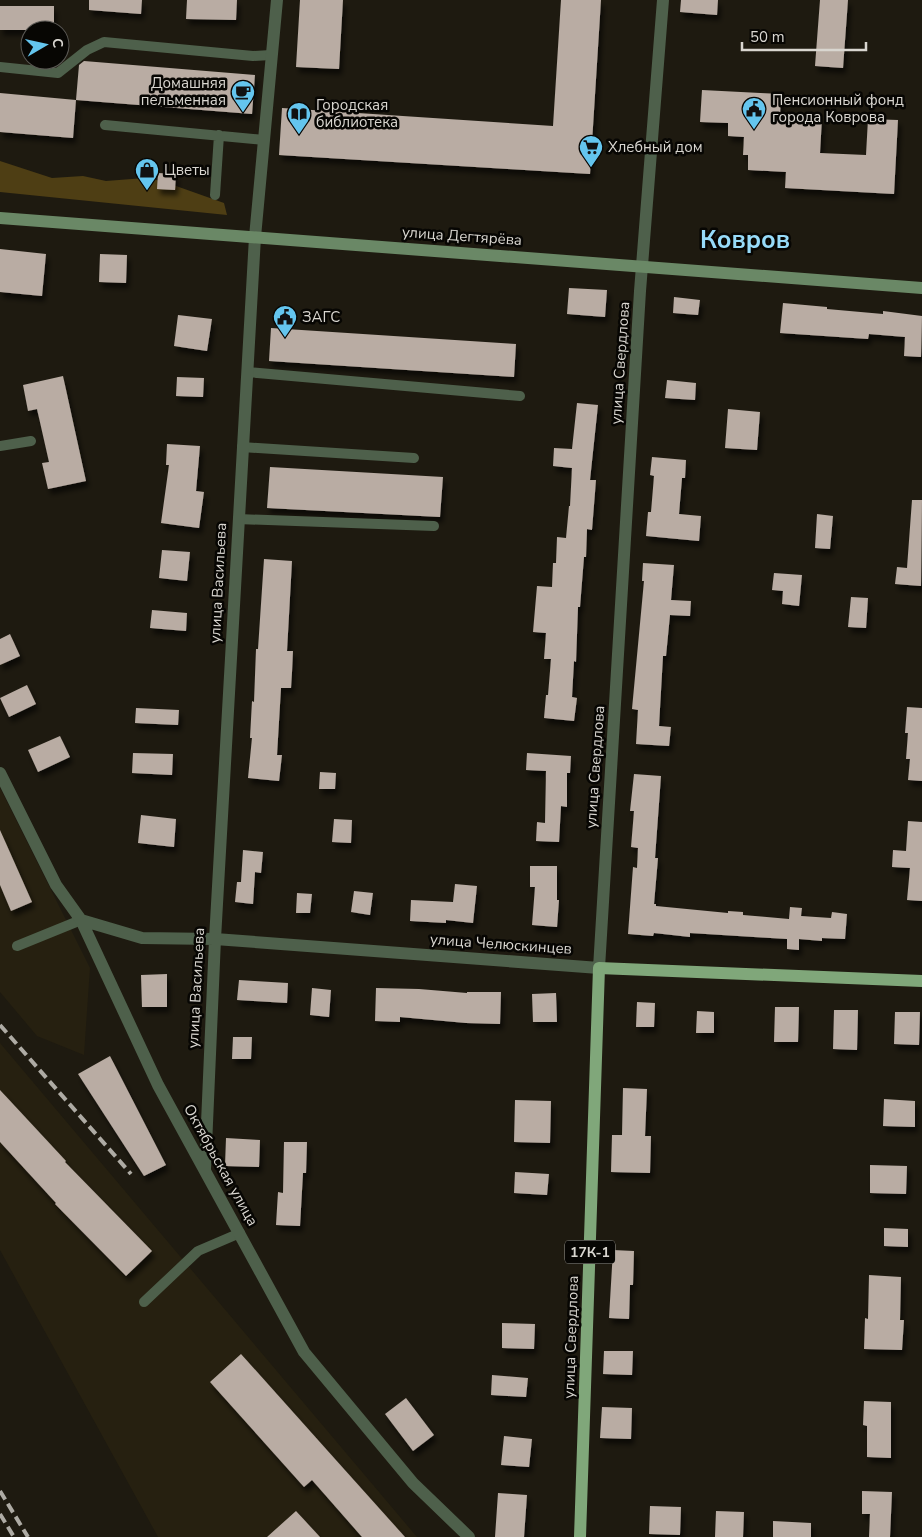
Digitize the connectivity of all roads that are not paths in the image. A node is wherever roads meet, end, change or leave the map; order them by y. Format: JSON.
{"nodes":[{"id":1,"x":276,"y":0,"type":"edge"},
{"id":2,"x":663,"y":0,"type":"edge"},
{"id":3,"x":271,"y":55,"type":"junction"},
{"id":4,"x":0,"y":67,"type":"edge"},
{"id":5,"x":106,"y":125,"type":"dead end"},
{"id":6,"x":219,"y":135,"type":"junction"},
{"id":7,"x":264,"y":140,"type":"junction"},
{"id":8,"x":215,"y":195,"type":"dead end"},
{"id":9,"x":0,"y":218,"type":"edge"},
{"id":10,"x":255,"y":237,"type":"junction"},
{"id":11,"x":643,"y":266,"type":"junction"},
{"id":12,"x":922,"y":288,"type":"edge"},
{"id":13,"x":247,"y":372,"type":"junction"},
{"id":14,"x":520,"y":396,"type":"dead end"},
{"id":15,"x":30,"y":441,"type":"dead end"},
{"id":16,"x":0,"y":446,"type":"edge"},
{"id":17,"x":242,"y":447,"type":"junction"},
{"id":18,"x":414,"y":458,"type":"dead end"},
{"id":19,"x":238,"y":519,"type":"junction"},
{"id":20,"x":434,"y":526,"type":"dead end"},
{"id":21,"x":0,"y":773,"type":"edge"},
{"id":22,"x":81,"y":920,"type":"junction"},
{"id":23,"x":215,"y":938,"type":"junction"},
{"id":24,"x":17,"y":946,"type":"dead end"},
{"id":25,"x":599,"y":968,"type":"junction"},
{"id":26,"x":922,"y":981,"type":"edge"},
{"id":27,"x":205,"y":1169,"type":"junction"},
{"id":28,"x":240,"y":1233,"type":"junction"},
{"id":29,"x":144,"y":1302,"type":"dead end"},
{"id":30,"x":469,"y":1537,"type":"edge"},
{"id":31,"x":580,"y":1537,"type":"edge"}],
"edges":[{"from":1,"to":3,"type":"street","name":"улица Васильева"},
{"from":2,"to":11,"type":"street","name":"улица Свердлова"},
{"from":3,"to":4,"type":"lane"},
{"from":3,"to":7,"type":"street","name":"улица Васильева"},
{"from":5,"to":6,"type":"lane"},
{"from":6,"to":7,"type":"lane"},
{"from":6,"to":8,"type":"lane"},
{"from":7,"to":10,"type":"street","name":"улица Васильева"},
{"from":9,"to":10,"type":"main road","name":"улица Дегтярёва"},
{"from":10,"to":11,"type":"main road","name":"улица Дегтярёва"},
{"from":10,"to":13,"type":"street","name":"улица Васильева"},
{"from":11,"to":12,"type":"main road","name":"улица Дегтярёва"},
{"from":11,"to":25,"type":"street","name":"улица Свердлова"},
{"from":13,"to":14,"type":"lane"},
{"from":13,"to":17,"type":"street","name":"улица Васильева"},
{"from":15,"to":16,"type":"lane"},
{"from":17,"to":18,"type":"lane"},
{"from":17,"to":19,"type":"street","name":"улица Васильева"},
{"from":19,"to":20,"type":"lane"},
{"from":19,"to":23,"type":"street","name":"улица Васильева"},
{"from":21,"to":22,"type":"street","name":"Октябрьская улица"},
{"from":22,"to":23,"type":"street","name":"улица Челюскинцев"},
{"from":22,"to":24,"type":"lane"},
{"from":22,"to":27,"type":"street","name":"Октябрьская улица"},
{"from":23,"to":25,"type":"street","name":"улица Челюскинцев"},
{"from":23,"to":27,"type":"street","name":"улица Васильева"},
{"from":25,"to":26,"type":"main road","name":"улица Челюскинцев"},
{"from":25,"to":31,"type":"main road","name":"улица Свердлова","number":"17К-1"},
{"from":27,"to":28,"type":"street","name":"Октябрьская улица"},
{"from":28,"to":29,"type":"lane"},
{"from":28,"to":30,"type":"street","name":"Октябрьская улица"}]}
